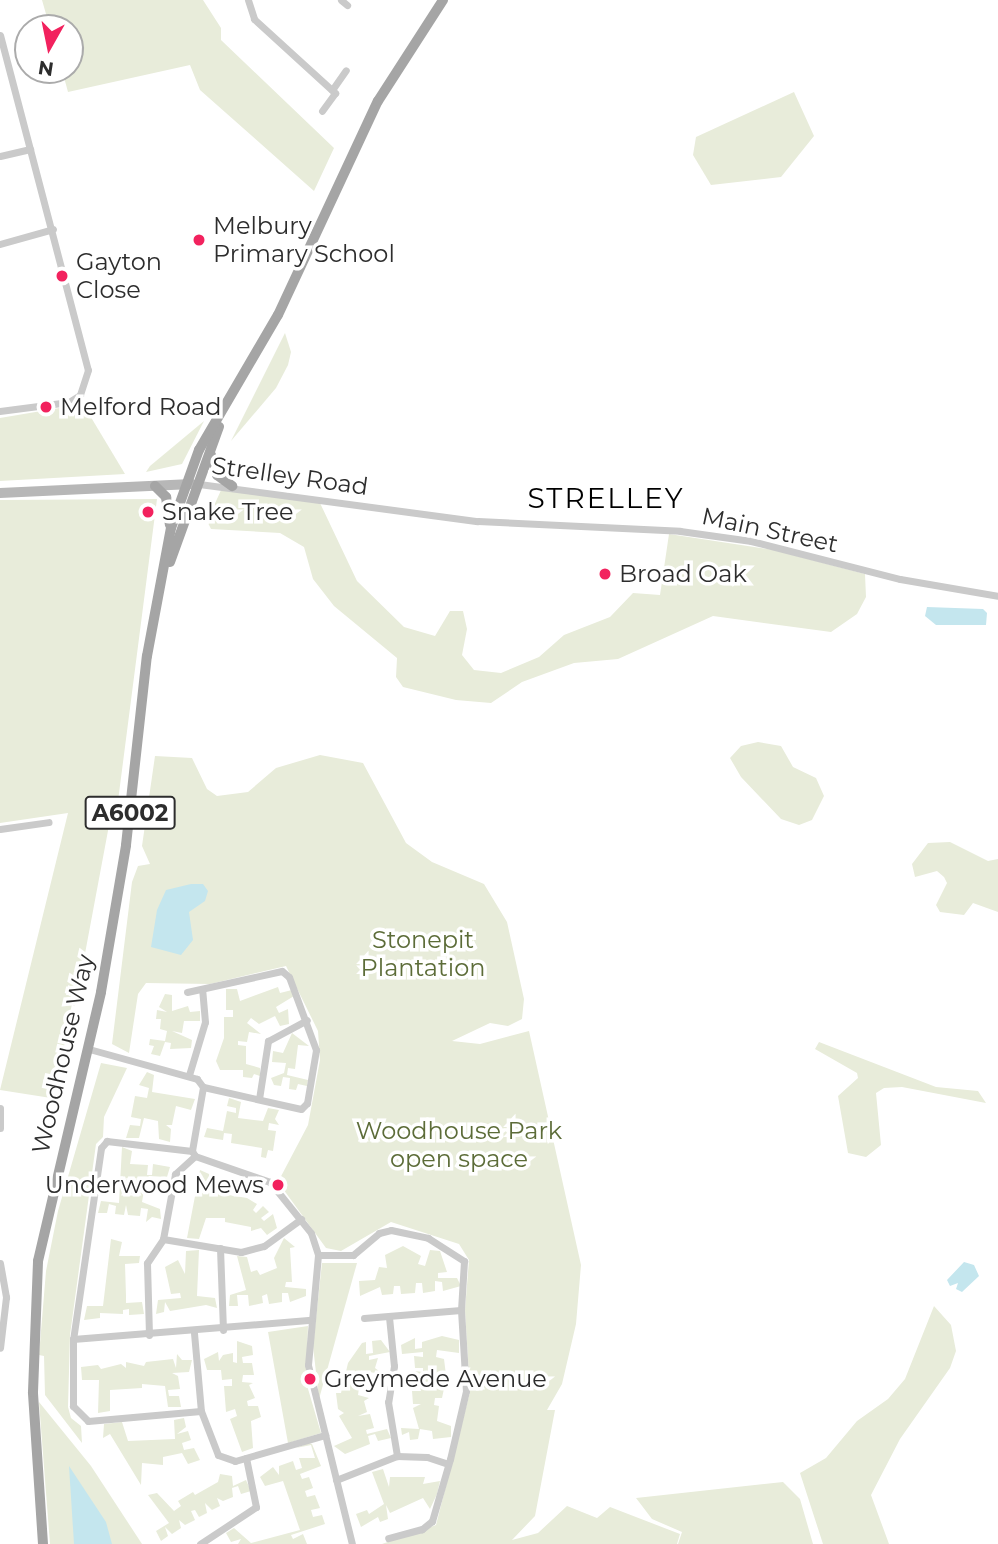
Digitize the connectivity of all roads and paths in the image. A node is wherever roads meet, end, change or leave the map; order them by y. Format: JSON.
{"nodes":[{"id":1,"x":248,"y":0,"type":"edge"},
{"id":2,"x":443,"y":0,"type":"edge"},
{"id":3,"x":0,"y":34,"type":"edge"},
{"id":4,"x":346,"y":70,"type":"dead end"},
{"id":5,"x":332,"y":90,"type":"junction"},
{"id":6,"x":322,"y":111,"type":"dead end"},
{"id":7,"x":30,"y":149,"type":"junction"},
{"id":8,"x":0,"y":156,"type":"edge"},
{"id":9,"x":53,"y":229,"type":"junction"},
{"id":10,"x":0,"y":244,"type":"edge"},
{"id":11,"x":0,"y":411,"type":"edge"},
{"id":12,"x":222,"y":417,"type":"junction"},
{"id":13,"x":211,"y":455,"type":"junction"},
{"id":14,"x":185,"y":484,"type":"junction"},
{"id":15,"x":199,"y":484,"type":"junction"},
{"id":16,"x":155,"y":486,"type":"junction"},
{"id":17,"x":232,"y":486,"type":"junction"},
{"id":18,"x":0,"y":494,"type":"edge"},
{"id":19,"x":447,"y":518,"type":"joint"},
{"id":20,"x":170,"y":527,"type":"junction"},
{"id":21,"x":164,"y":575,"type":"junction"},
{"id":22,"x":998,"y":596,"type":"edge"},
{"id":23,"x":49,"y":822,"type":"dead end"},
{"id":24,"x":0,"y":829,"type":"edge"},
{"id":25,"x":202,"y":990,"type":"junction"},
{"id":26,"x":187,"y":992,"type":"dead end"},
{"id":27,"x":307,"y":1020,"type":"junction"},
{"id":28,"x":89,"y":1049,"type":"junction"},
{"id":29,"x":189,"y":1075,"type":"junction"},
{"id":30,"x":203,"y":1087,"type":"junction"},
{"id":31,"x":259,"y":1099,"type":"junction"},
{"id":32,"x":0,"y":1108,"type":"edge"},
{"id":33,"x":0,"y":1128,"type":"edge"},
{"id":34,"x":194,"y":1154,"type":"junction"},
{"id":35,"x":301,"y":1219,"type":"junction"},
{"id":36,"x":163,"y":1239,"type":"junction"},
{"id":37,"x":220,"y":1248,"type":"junction"},
{"id":38,"x":318,"y":1255,"type":"junction"},
{"id":39,"x":0,"y":1263,"type":"edge"},
{"id":40,"x":461,"y":1310,"type":"junction"},
{"id":41,"x":389,"y":1317,"type":"junction"},
{"id":42,"x":364,"y":1318,"type":"dead end"},
{"id":43,"x":311,"y":1320,"type":"junction"},
{"id":44,"x":223,"y":1330,"type":"junction"},
{"id":45,"x":194,"y":1333,"type":"junction"},
{"id":46,"x":149,"y":1335,"type":"junction"},
{"id":47,"x":73,"y":1339,"type":"junction"},
{"id":48,"x":0,"y":1348,"type":"edge"},
{"id":49,"x":201,"y":1411,"type":"junction"},
{"id":50,"x":325,"y":1435,"type":"junction"},
{"id":51,"x":397,"y":1456,"type":"junction"},
{"id":52,"x":246,"y":1458,"type":"junction"},
{"id":53,"x":448,"y":1464,"type":"junction"},
{"id":54,"x":336,"y":1480,"type":"junction"},
{"id":55,"x":352,"y":1534,"type":"junction"},
{"id":56,"x":388,"y":1538,"type":"dead end"},
{"id":57,"x":204,"y":1543,"type":"edge"},
{"id":58,"x":43,"y":1544,"type":"edge"},
{"id":59,"x":352,"y":1544,"type":"edge"},
{"id":60,"x":359,"y":1544,"type":"edge"}],
"edges":[{"from":1,"to":5,"type":"street"},
{"from":2,"to":12,"type":"main road","number":"A6002"},
{"from":3,"to":7,"type":"street"},
{"from":4,"to":5,"type":"street"},
{"from":5,"to":6,"type":"street"},
{"from":7,"to":8,"type":"street"},
{"from":7,"to":9,"type":"street"},
{"from":9,"to":10,"type":"street"},
{"from":9,"to":11,"type":"street"},
{"from":12,"to":13,"type":"main road","number":"A6002"},
{"from":12,"to":14,"type":"main road","number":"A6002"},
{"from":13,"to":15,"type":"main road","number":"A6002"},
{"from":13,"to":17,"type":"main road"},
{"from":14,"to":15,"type":"main road","name":"Strelley Road"},
{"from":14,"to":16,"type":"main road","name":"Strelley Road"},
{"from":14,"to":20,"type":"main road","name":"Woodhouse Way","number":"A6002"},
{"from":15,"to":17,"type":"street","name":"Strelley Road"},
{"from":15,"to":21,"type":"main road","name":"Woodhouse Way","number":"A6002"},
{"from":16,"to":18,"type":"main road","name":"Strelley Road"},
{"from":16,"to":20,"type":"main road","number":"A6002"},
{"from":17,"to":19,"type":"street","name":"Strelley Road"},
{"from":19,"to":22,"type":"street","name":"Main Street"},
{"from":20,"to":21,"type":"main road","name":"Woodhouse Way","number":"A6002"},
{"from":21,"to":28,"type":"main road","name":"Woodhouse Way","number":"A6002"},
{"from":23,"to":24,"type":"street"},
{"from":25,"to":26,"type":"street"},
{"from":25,"to":27,"type":"street"},
{"from":25,"to":29,"type":"street"},
{"from":27,"to":31,"type":"street"},
{"from":27,"to":31,"type":"street"},
{"from":28,"to":29,"type":"street"},
{"from":28,"to":58,"type":"main road","name":"Woodhouse Way","number":"A6002"},
{"from":29,"to":30,"type":"street"},
{"from":30,"to":31,"type":"street"},
{"from":30,"to":34,"type":"street"},
{"from":32,"to":33,"type":"street"},
{"from":34,"to":35,"type":"street"},
{"from":34,"to":36,"type":"street"},
{"from":34,"to":47,"type":"street"},
{"from":35,"to":37,"type":"street"},
{"from":35,"to":38,"type":"street"},
{"from":36,"to":37,"type":"street"},
{"from":36,"to":46,"type":"street"},
{"from":37,"to":44,"type":"street"},
{"from":38,"to":40,"type":"street"},
{"from":38,"to":43,"type":"street"},
{"from":39,"to":48,"type":"street"},
{"from":40,"to":41,"type":"street"},
{"from":40,"to":53,"type":"street"},
{"from":41,"to":42,"type":"street"},
{"from":41,"to":51,"type":"street"},
{"from":43,"to":44,"type":"street"},
{"from":43,"to":50,"type":"street"},
{"from":44,"to":45,"type":"street"},
{"from":45,"to":46,"type":"street"},
{"from":45,"to":49,"type":"street"},
{"from":46,"to":47,"type":"street"},
{"from":47,"to":49,"type":"street"},
{"from":49,"to":52,"type":"street"},
{"from":50,"to":52,"type":"street"},
{"from":50,"to":54,"type":"street"},
{"from":51,"to":53,"type":"street"},
{"from":51,"to":54,"type":"street"},
{"from":52,"to":57,"type":"street"},
{"from":53,"to":56,"type":"street"},
{"from":54,"to":55,"type":"street"},
{"from":55,"to":59,"type":"street"},
{"from":55,"to":60,"type":"street"}]}
